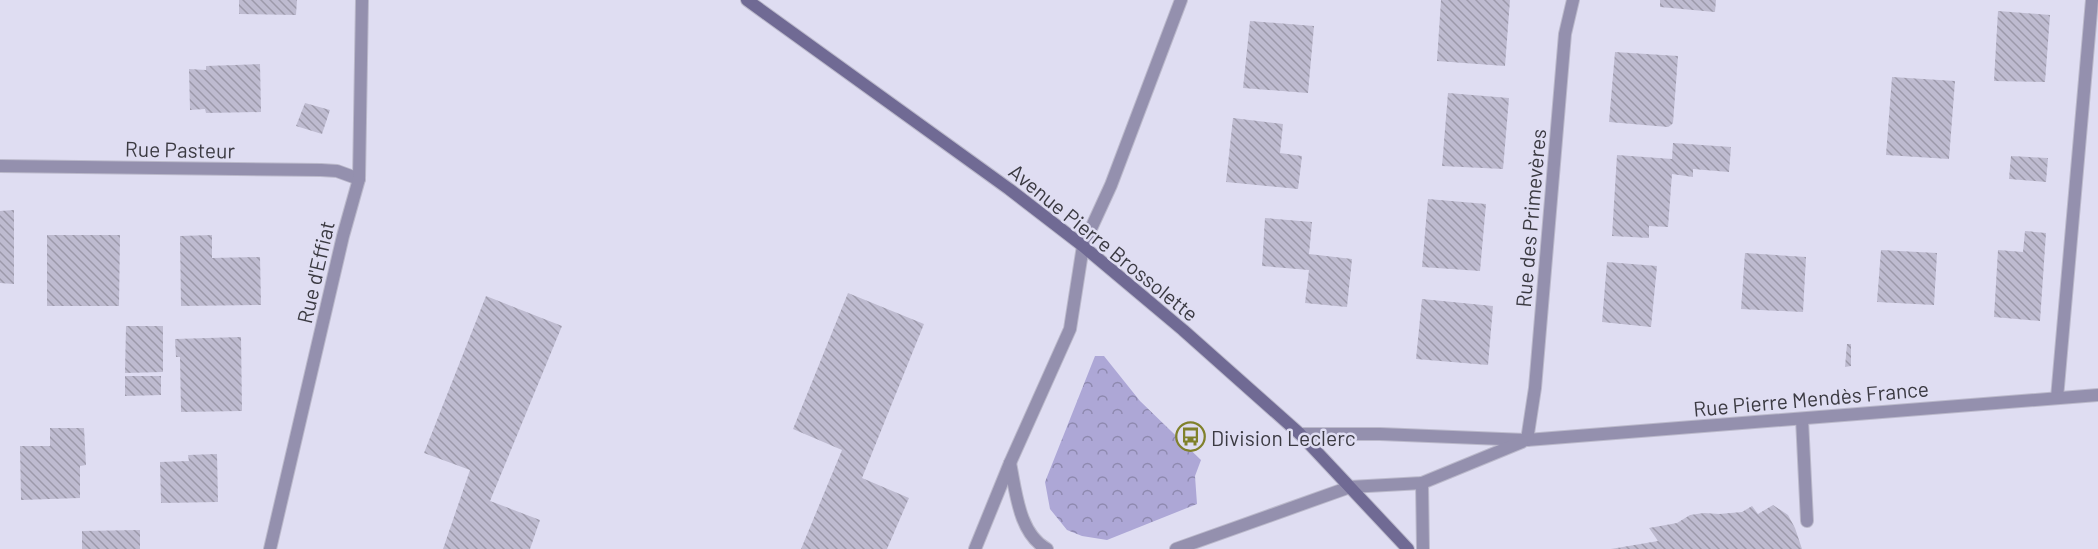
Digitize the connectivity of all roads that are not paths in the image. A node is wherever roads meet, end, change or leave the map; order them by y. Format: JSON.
{"nodes":[{"id":1,"x":362,"y":0,"type":"edge"},
{"id":2,"x":747,"y":0,"type":"edge"},
{"id":3,"x":1181,"y":0,"type":"edge"},
{"id":4,"x":1573,"y":0,"type":"edge"},
{"id":5,"x":2092,"y":0,"type":"edge"},
{"id":6,"x":0,"y":166,"type":"edge"},
{"id":7,"x":359,"y":179,"type":"junction"},
{"id":8,"x":1083,"y":246,"type":"junction"},
{"id":9,"x":2098,"y":395,"type":"edge"},
{"id":10,"x":2057,"y":398,"type":"junction"},
{"id":11,"x":1802,"y":418,"type":"junction"},
{"id":12,"x":1300,"y":434,"type":"junction"},
{"id":13,"x":1527,"y":440,"type":"junction"},
{"id":14,"x":1010,"y":463,"type":"junction"},
{"id":15,"x":1422,"y":483,"type":"junction"},
{"id":16,"x":1350,"y":487,"type":"junction"},
{"id":17,"x":1807,"y":521,"type":"dead end"},
{"id":18,"x":270,"y":549,"type":"edge"},
{"id":19,"x":975,"y":549,"type":"edge"},
{"id":20,"x":1047,"y":549,"type":"edge"},
{"id":21,"x":1176,"y":549,"type":"edge"},
{"id":22,"x":1408,"y":549,"type":"edge"},
{"id":23,"x":1423,"y":549,"type":"edge"}],
"edges":[{"from":1,"to":7,"type":"street","name":"Rue d'Effiat"},
{"from":2,"to":8,"type":"main road","name":"Avenue Pierre Brossolette"},
{"from":3,"to":8,"type":"street"},
{"from":4,"to":13,"type":"street","name":"Rue des Primevères"},
{"from":5,"to":10,"type":"street"},
{"from":6,"to":7,"type":"street","name":"Rue Pasteur"},
{"from":7,"to":18,"type":"street","name":"Rue d'Effiat"},
{"from":8,"to":12,"type":"main road","name":"Avenue Pierre Brossolette"},
{"from":8,"to":14,"type":"street"},
{"from":9,"to":10,"type":"street","name":"Rue Pierre Mendès France"},
{"from":10,"to":11,"type":"street","name":"Rue Pierre Mendès France"},
{"from":11,"to":13,"type":"street","name":"Rue Pierre Mendès France"},
{"from":11,"to":17,"type":"street"},
{"from":12,"to":13,"type":"street","name":"Rue Pierre Mendès France"},
{"from":12,"to":16,"type":"main road","name":"Avenue Pierre Brossolette"},
{"from":13,"to":15,"type":"street","name":"Rue Pierre Mendès France"},
{"from":14,"to":19,"type":"street"},
{"from":14,"to":20,"type":"street"},
{"from":15,"to":16,"type":"street","name":"Rue Pierre Mendès France"},
{"from":15,"to":23,"type":"street"},
{"from":16,"to":21,"type":"street","name":"Rue Pierre Mendès France"},
{"from":16,"to":22,"type":"main road","name":"Avenue Pierre Brossolette"}]}
